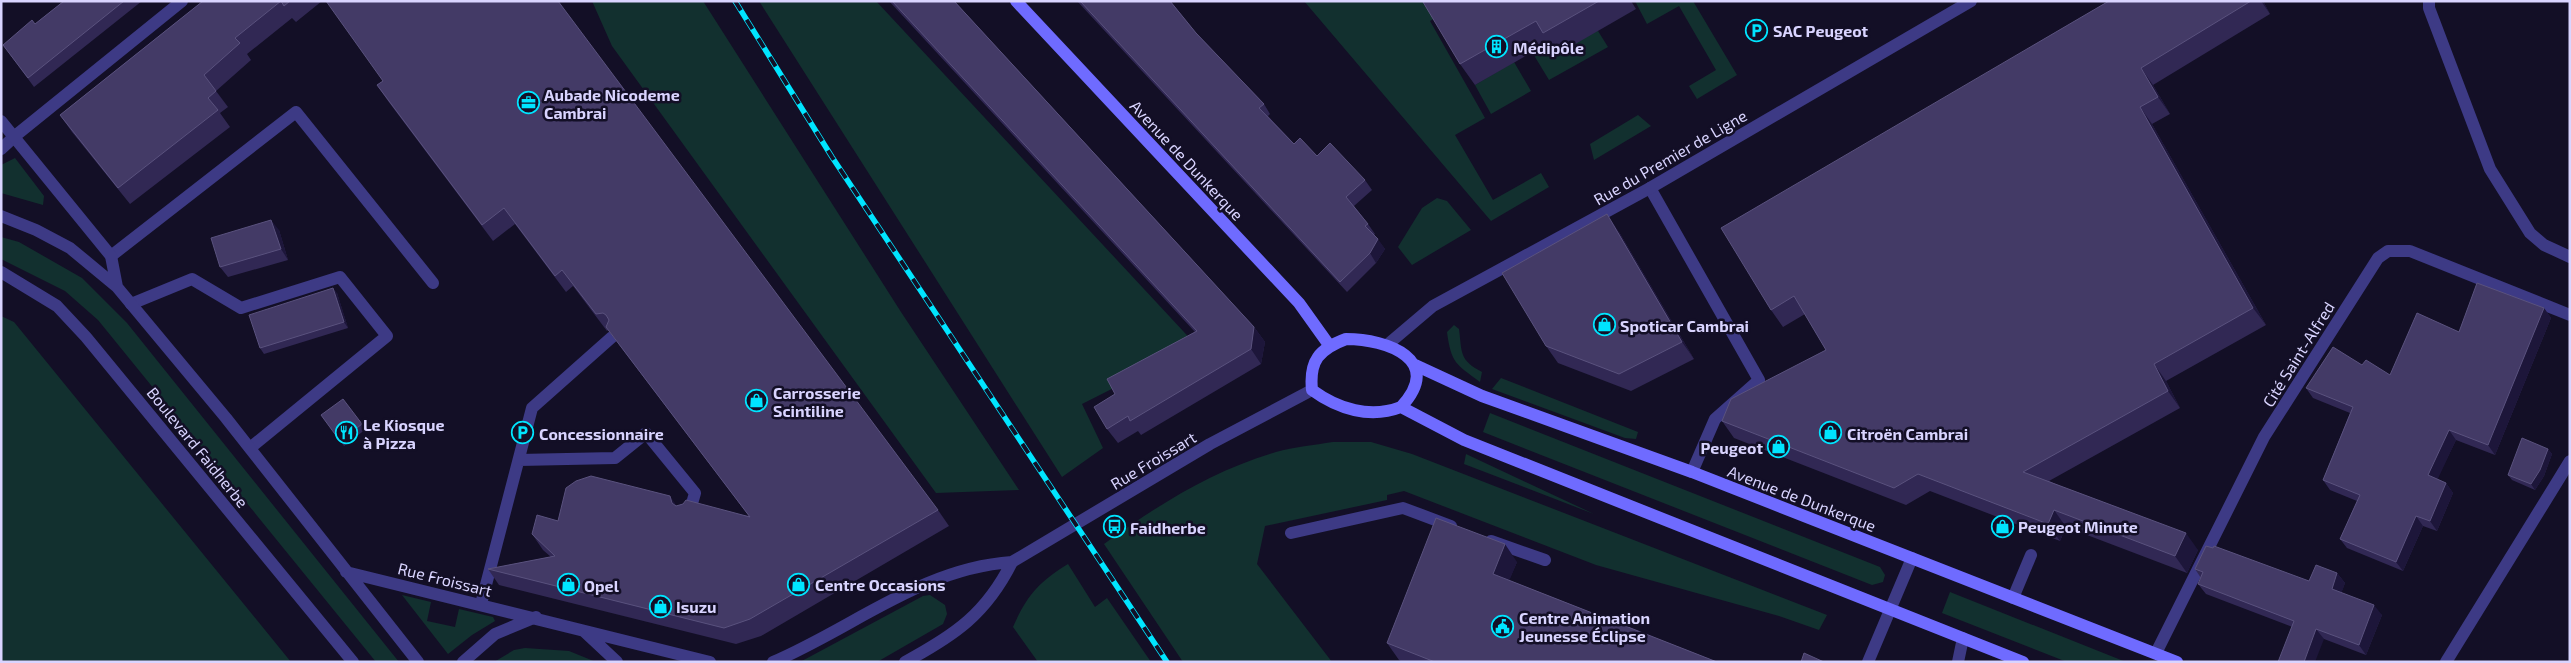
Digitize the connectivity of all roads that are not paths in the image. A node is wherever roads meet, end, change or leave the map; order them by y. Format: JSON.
{"nodes":[{"id":1,"x":182,"y":1,"type":"edge"},
{"id":2,"x":1016,"y":1,"type":"edge"},
{"id":3,"x":1971,"y":1,"type":"edge"},
{"id":4,"x":2429,"y":1,"type":"edge"},
{"id":5,"x":1,"y":121,"type":"edge"},
{"id":6,"x":15,"y":136,"type":"junction"},
{"id":7,"x":1,"y":148,"type":"edge"},
{"id":8,"x":1650,"y":188,"type":"junction"},
{"id":9,"x":1,"y":216,"type":"edge"},
{"id":10,"x":111,"y":256,"type":"junction"},
{"id":11,"x":2570,"y":257,"type":"edge"},
{"id":12,"x":1,"y":272,"type":"edge"},
{"id":13,"x":433,"y":283,"type":"dead end"},
{"id":14,"x":117,"y":287,"type":"junction"},
{"id":15,"x":131,"y":304,"type":"junction"},
{"id":16,"x":2570,"y":315,"type":"edge"},
{"id":17,"x":612,"y":337,"type":"edge"},
{"id":18,"x":1329,"y":345,"type":"junction"},
{"id":19,"x":1388,"y":345,"type":"junction"},
{"id":20,"x":1415,"y":365,"type":"junction"},
{"id":21,"x":1312,"y":390,"type":"junction"},
{"id":22,"x":1401,"y":407,"type":"junction"},
{"id":23,"x":250,"y":448,"type":"junction"},
{"id":24,"x":519,"y":460,"type":"junction"},
{"id":25,"x":2570,"y":461,"type":"edge"},
{"id":26,"x":1692,"y":472,"type":"junction"},
{"id":27,"x":689,"y":514,"type":"edge"},
{"id":28,"x":1465,"y":531,"type":"edge"},
{"id":29,"x":1291,"y":533,"type":"dead end"},
{"id":30,"x":1482,"y":538,"type":"edge"},
{"id":31,"x":2031,"y":555,"type":"dead end"},
{"id":32,"x":1912,"y":558,"type":"junction"},
{"id":33,"x":1545,"y":560,"type":"dead end"},
{"id":34,"x":1012,"y":562,"type":"junction"},
{"id":35,"x":346,"y":572,"type":"junction"},
{"id":36,"x":2013,"y":598,"type":"junction"},
{"id":37,"x":481,"y":604,"type":"junction"},
{"id":38,"x":1890,"y":609,"type":"junction"},
{"id":39,"x":536,"y":618,"type":"junction"},
{"id":40,"x":583,"y":630,"type":"junction"},
{"id":41,"x":1963,"y":638,"type":"junction"},
{"id":42,"x":2156,"y":653,"type":"junction"},
{"id":43,"x":353,"y":662,"type":"edge"},
{"id":44,"x":418,"y":662,"type":"edge"},
{"id":45,"x":462,"y":662,"type":"edge"},
{"id":46,"x":616,"y":662,"type":"edge"},
{"id":47,"x":710,"y":662,"type":"edge"},
{"id":48,"x":773,"y":662,"type":"edge"},
{"id":49,"x":905,"y":662,"type":"edge"},
{"id":50,"x":1868,"y":662,"type":"edge"},
{"id":51,"x":1958,"y":662,"type":"edge"},
{"id":52,"x":2023,"y":662,"type":"edge"},
{"id":53,"x":2177,"y":662,"type":"edge"},
{"id":54,"x":2446,"y":662,"type":"edge"}],
"edges":[{"from":1,"to":6,"type":"street"},
{"from":2,"to":18,"type":"main road","name":"Avenue de Dunkerque"},
{"from":3,"to":8,"type":"street","name":"Rue du Premier de Ligne"},
{"from":4,"to":11,"type":"street"},
{"from":5,"to":6,"type":"street"},
{"from":6,"to":7,"type":"street"},
{"from":6,"to":10,"type":"street"},
{"from":8,"to":19,"type":"street","name":"Rue du Premier de Ligne"},
{"from":8,"to":26,"type":"street"},
{"from":9,"to":14,"type":"street"},
{"from":10,"to":13,"type":"street"},
{"from":10,"to":14,"type":"street"},
{"from":12,"to":43,"type":"street","name":"Boulevard Faidherbe"},
{"from":14,"to":15,"type":"street"},
{"from":15,"to":23,"type":"street"},
{"from":15,"to":23,"type":"street"},
{"from":16,"to":42,"type":"street","name":"Cité Saint-Alfred"},
{"from":17,"to":24,"type":"street"},
{"from":18,"to":19,"type":"main road","name":"Avenue de Dunkerque"},
{"from":18,"to":21,"type":"main road"},
{"from":19,"to":20,"type":"main road","name":"Avenue de Dunkerque"},
{"from":20,"to":22,"type":"main road"},
{"from":20,"to":26,"type":"main road","name":"Avenue de Dunkerque"},
{"from":21,"to":22,"type":"main road"},
{"from":21,"to":34,"type":"street","name":"Rue Froissart"},
{"from":22,"to":38,"type":"main road"},
{"from":23,"to":35,"type":"street"},
{"from":24,"to":27,"type":"street"},
{"from":24,"to":37,"type":"street"},
{"from":25,"to":54,"type":"street"},
{"from":26,"to":32,"type":"main road","name":"Avenue de Dunkerque"},
{"from":28,"to":29,"type":"street"},
{"from":30,"to":33,"type":"street"},
{"from":31,"to":36,"type":"street"},
{"from":32,"to":36,"type":"main road","name":"Avenue de Dunkerque"},
{"from":32,"to":38,"type":"street"},
{"from":34,"to":48,"type":"street","name":"Rue Froissart"},
{"from":34,"to":49,"type":"street"},
{"from":35,"to":37,"type":"street","name":"Rue Froissart"},
{"from":35,"to":44,"type":"street"},
{"from":36,"to":42,"type":"main road","name":"Avenue de Dunkerque"},
{"from":37,"to":39,"type":"street","name":"Rue Froissart"},
{"from":38,"to":41,"type":"main road"},
{"from":38,"to":50,"type":"street"},
{"from":39,"to":40,"type":"street","name":"Rue Froissart"},
{"from":39,"to":45,"type":"street"},
{"from":40,"to":46,"type":"street","name":"Rue Froissart"},
{"from":40,"to":47,"type":"street","name":"Rue Froissart"},
{"from":41,"to":51,"type":"street"},
{"from":41,"to":52,"type":"main road"},
{"from":42,"to":53,"type":"main road","name":"Avenue de Dunkerque"}]}
